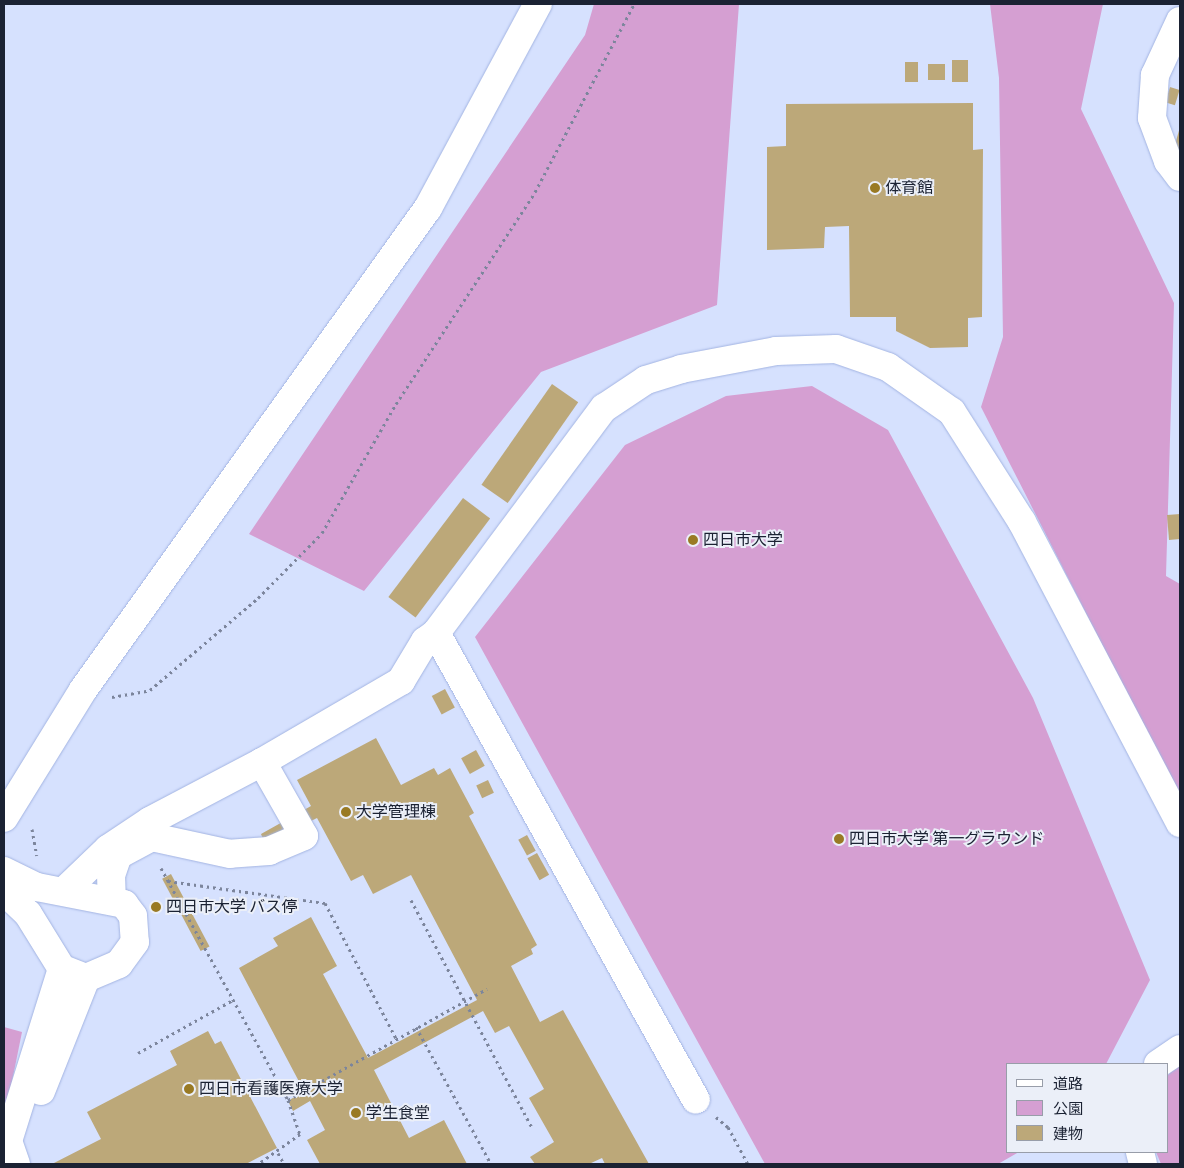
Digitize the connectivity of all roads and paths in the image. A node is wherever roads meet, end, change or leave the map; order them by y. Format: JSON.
{"nodes":[{"id":1,"x":538,"y":4,"type":"edge"},
{"id":2,"x":634,"y":4,"type":"edge"},
{"id":3,"x":1180,"y":21,"type":"edge"},
{"id":4,"x":1180,"y":177,"type":"edge"},
{"id":5,"x":431,"y":637,"type":"junction"},
{"id":6,"x":83,"y":690,"type":"junction"},
{"id":7,"x":262,"y":762,"type":"junction"},
{"id":8,"x":4,"y":818,"type":"edge"},
{"id":9,"x":1180,"y":823,"type":"edge"},
{"id":10,"x":34,"y":824,"type":"dead end"},
{"id":11,"x":156,"y":859,"type":"dead end"},
{"id":12,"x":44,"y":864,"type":"dead end"},
{"id":13,"x":168,"y":881,"type":"junction"},
{"id":14,"x":11,"y":885,"type":"edge"},
{"id":15,"x":64,"y":891,"type":"junction"},
{"id":16,"x":112,"y":898,"type":"junction"},
{"id":17,"x":411,"y":900,"type":"dead end"},
{"id":18,"x":74,"y":974,"type":"junction"},
{"id":19,"x":487,"y":990,"type":"dead end"},
{"id":20,"x":233,"y":1000,"type":"junction"},
{"id":21,"x":465,"y":1001,"type":"junction"},
{"id":22,"x":416,"y":1027,"type":"junction"},
{"id":23,"x":396,"y":1038,"type":"junction"},
{"id":24,"x":1180,"y":1049,"type":"edge"},
{"id":25,"x":138,"y":1053,"type":"dead end"},
{"id":26,"x":1159,"y":1063,"type":"edge"},
{"id":27,"x":288,"y":1100,"type":"junction"},
{"id":28,"x":696,"y":1100,"type":"joint"},
{"id":29,"x":532,"y":1128,"type":"dead end"},
{"id":30,"x":278,"y":1153,"type":"junction"},
{"id":31,"x":16,"y":1164,"type":"edge"},
{"id":32,"x":26,"y":1164,"type":"edge"},
{"id":33,"x":258,"y":1164,"type":"edge"},
{"id":34,"x":284,"y":1164,"type":"edge"},
{"id":35,"x":491,"y":1164,"type":"edge"},
{"id":36,"x":748,"y":1164,"type":"edge"}],
"edges":[{"from":1,"to":6,"type":"street"},
{"from":2,"to":6,"type":"path"},
{"from":3,"to":4,"type":"street"},
{"from":5,"to":7,"type":"street"},
{"from":5,"to":9,"type":"street"},
{"from":5,"to":28,"type":"street"},
{"from":6,"to":8,"type":"street"},
{"from":7,"to":15,"type":"street"},
{"from":7,"to":16,"type":"street"},
{"from":10,"to":12,"type":"path"},
{"from":11,"to":13,"type":"path"},
{"from":13,"to":20,"type":"path"},
{"from":13,"to":23,"type":"path"},
{"from":14,"to":15,"type":"street"},
{"from":14,"to":18,"type":"street"},
{"from":15,"to":16,"type":"street"},
{"from":16,"to":18,"type":"street"},
{"from":17,"to":21,"type":"path"},
{"from":18,"to":31,"type":"street"},
{"from":18,"to":32,"type":"street"},
{"from":19,"to":21,"type":"path"},
{"from":20,"to":25,"type":"path"},
{"from":20,"to":27,"type":"path"},
{"from":21,"to":22,"type":"path"},
{"from":21,"to":29,"type":"path"},
{"from":22,"to":23,"type":"path"},
{"from":22,"to":35,"type":"path"},
{"from":23,"to":27,"type":"path"},
{"from":24,"to":26,"type":"street"},
{"from":27,"to":30,"type":"path"},
{"from":28,"to":36,"type":"path"},
{"from":30,"to":33,"type":"path"},
{"from":30,"to":34,"type":"path"}]}
